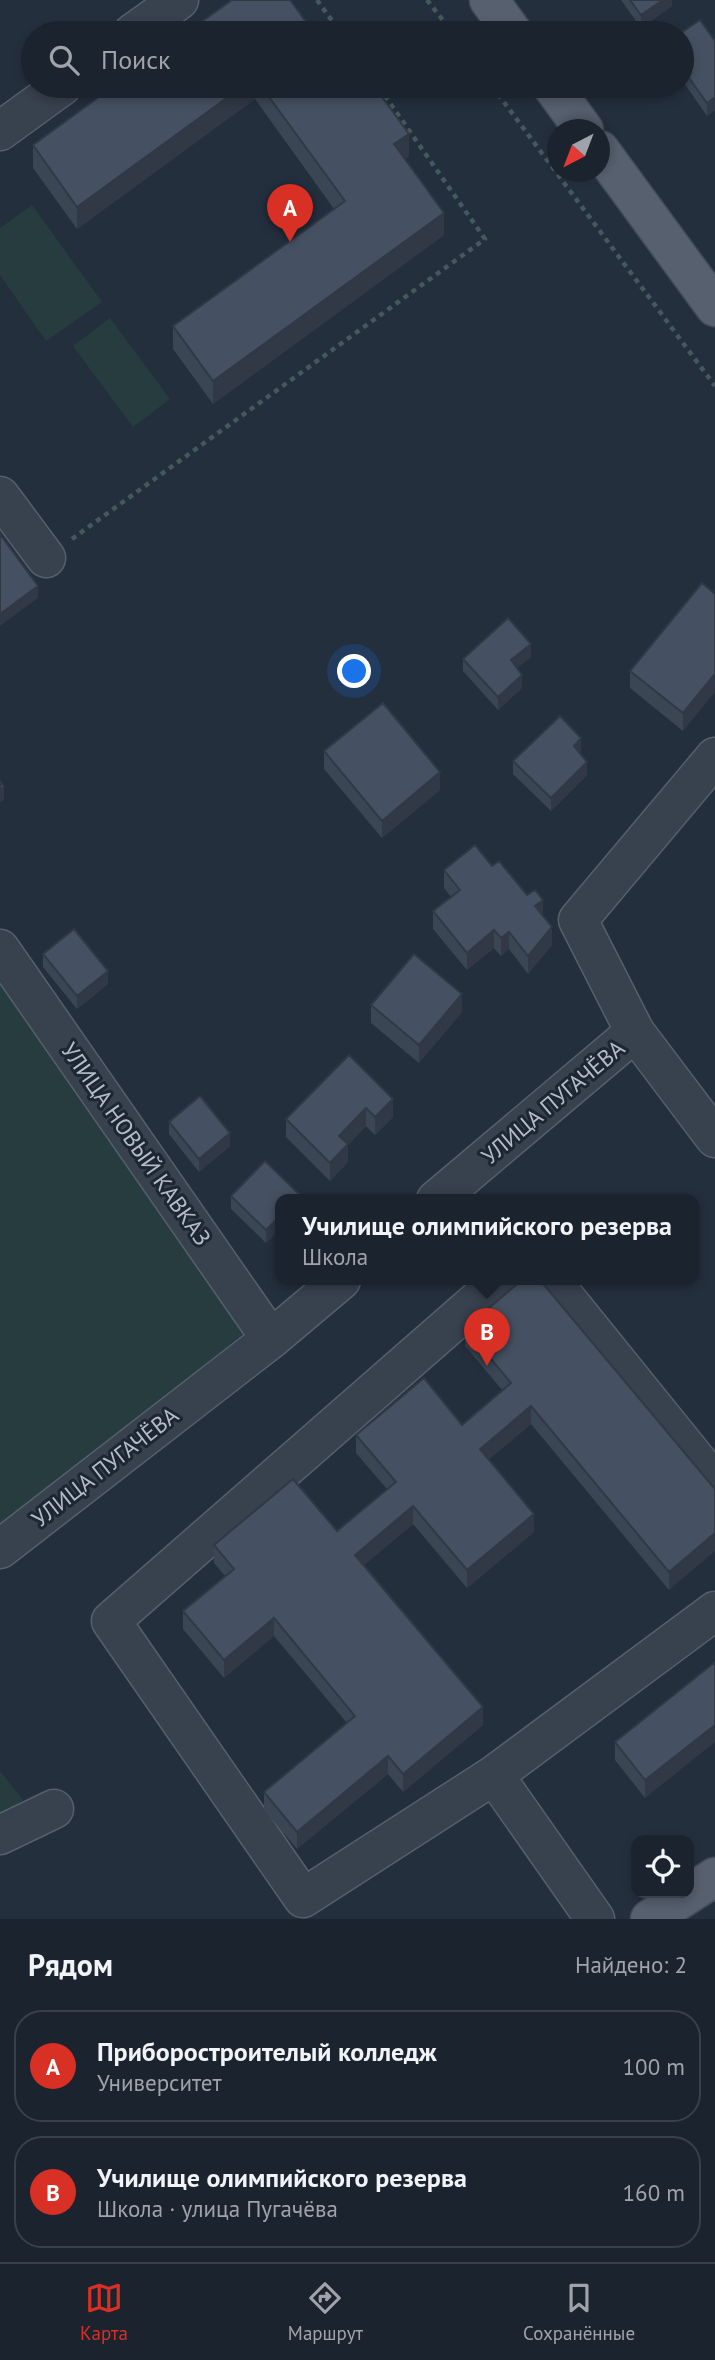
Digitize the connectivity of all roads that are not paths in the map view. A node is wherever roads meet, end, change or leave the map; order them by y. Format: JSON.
{"nodes":[{"id":1,"x":178,"y":0,"type":"edge"},
{"id":2,"x":489,"y":0,"type":"edge"},
{"id":3,"x":149,"y":21,"type":"edge"},
{"id":4,"x":504,"y":21,"type":"edge"},
{"id":5,"x":45,"y":98,"type":"edge"},
{"id":6,"x":561,"y":98,"type":"edge"},
{"id":7,"x":576,"y":119,"type":"edge"},
{"id":8,"x":0,"y":131,"type":"edge"},
{"id":9,"x":610,"y":164,"type":"edge"},
{"id":10,"x":715,"y":307,"type":"edge"},
{"id":11,"x":0,"y":496,"type":"edge"},
{"id":12,"x":46,"y":558,"type":"road end"},
{"id":13,"x":715,"y":757,"type":"edge"},
{"id":14,"x":0,"y":949,"type":"edge"},
{"id":15,"x":635,"y":1032,"type":"junction"},
{"id":16,"x":715,"y":1138,"type":"edge"},
{"id":17,"x":443,"y":1194,"type":"edge"},
{"id":18,"x":335,"y":1285,"type":"edge"},
{"id":19,"x":495,"y":1285,"type":"edge"},
{"id":20,"x":555,"y":1285,"type":"edge"},
{"id":21,"x":271,"y":1339,"type":"junction"},
{"id":22,"x":715,"y":1483,"type":"edge"},
{"id":23,"x":0,"y":1549,"type":"edge"},
{"id":24,"x":715,"y":1611,"type":"edge"},
{"id":25,"x":494,"y":1775,"type":"junction"},
{"id":26,"x":54,"y":1809,"type":"dead end"},
{"id":27,"x":0,"y":1835,"type":"edge"},
{"id":28,"x":715,"y":1877,"type":"edge"},
{"id":29,"x":658,"y":1917,"type":"edge"},
{"id":30,"x":595,"y":1919,"type":"edge"}],
"edges":[{"from":1,"to":3,"type":"street"},
{"from":2,"to":4,"type":"main road"},
{"from":5,"to":8,"type":"street"},
{"from":6,"to":7,"type":"main road"},
{"from":9,"to":10,"type":"main road"},
{"from":11,"to":12,"type":"street"},
{"from":13,"to":15,"type":"street","name":"УЛИЦА ПУГАЧЁВА"},
{"from":14,"to":21,"type":"street","name":"УЛИЦА НОВЫЙ КАВКАЗ"},
{"from":15,"to":16,"type":"street"},
{"from":15,"to":17,"type":"street","name":"УЛИЦА ПУГАЧЁВА"},
{"from":18,"to":21,"type":"street","name":"УЛИЦА ПУГАЧЁВА"},
{"from":19,"to":25,"type":"street"},
{"from":20,"to":22,"type":"street"},
{"from":21,"to":23,"type":"street","name":"УЛИЦА ПУГАЧЁВА"},
{"from":24,"to":25,"type":"street"},
{"from":25,"to":30,"type":"street"},
{"from":26,"to":27,"type":"street"},
{"from":28,"to":29,"type":"main road"}]}
